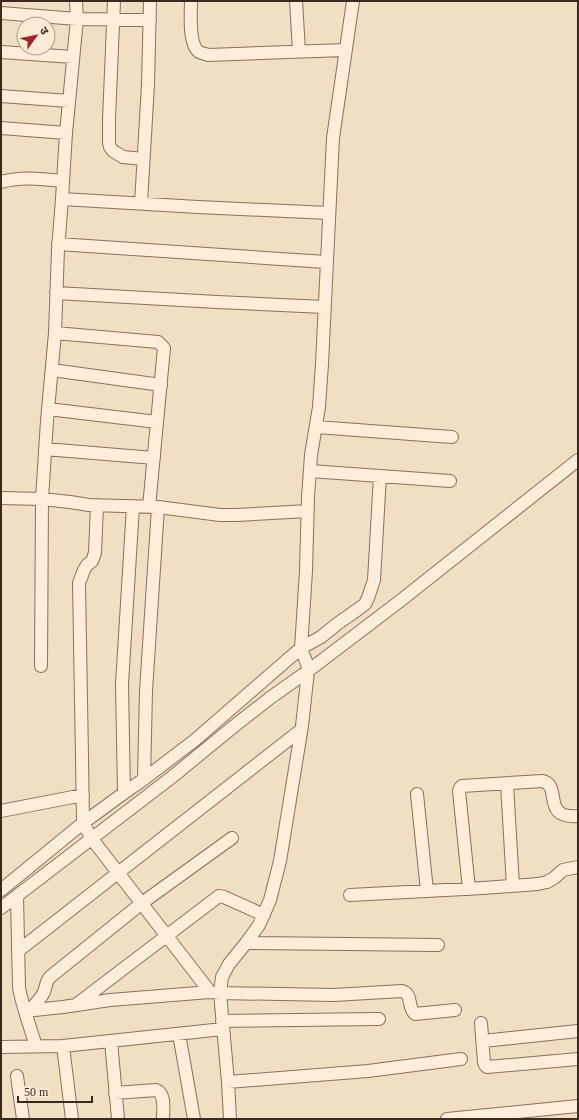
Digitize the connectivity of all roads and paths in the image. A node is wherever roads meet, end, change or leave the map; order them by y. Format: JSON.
{"nodes":[{"id":1,"x":76,"y":1,"type":"edge"},
{"id":2,"x":114,"y":1,"type":"edge"},
{"id":3,"x":150,"y":1,"type":"edge"},
{"id":4,"x":191,"y":1,"type":"edge"},
{"id":5,"x":296,"y":1,"type":"edge"},
{"id":6,"x":353,"y":1,"type":"edge"},
{"id":7,"x":1,"y":13,"type":"edge"},
{"id":8,"x":77,"y":19,"type":"junction"},
{"id":9,"x":113,"y":20,"type":"junction"},
{"id":10,"x":150,"y":20,"type":"junction"},
{"id":11,"x":345,"y":50,"type":"junction"},
{"id":12,"x":299,"y":51,"type":"junction"},
{"id":13,"x":1,"y":52,"type":"edge"},
{"id":14,"x":73,"y":57,"type":"junction"},
{"id":15,"x":1,"y":96,"type":"edge"},
{"id":16,"x":69,"y":101,"type":"junction"},
{"id":17,"x":1,"y":128,"type":"edge"},
{"id":18,"x":66,"y":134,"type":"junction"},
{"id":19,"x":143,"y":159,"type":"junction"},
{"id":20,"x":63,"y":181,"type":"junction"},
{"id":21,"x":1,"y":182,"type":"edge"},
{"id":22,"x":62,"y":199,"type":"junction"},
{"id":23,"x":141,"y":203,"type":"junction"},
{"id":24,"x":329,"y":213,"type":"junction"},
{"id":25,"x":58,"y":244,"type":"junction"},
{"id":26,"x":326,"y":262,"type":"junction"},
{"id":27,"x":56,"y":293,"type":"junction"},
{"id":28,"x":324,"y":307,"type":"junction"},
{"id":29,"x":55,"y":333,"type":"junction"},
{"id":30,"x":52,"y":370,"type":"junction"},
{"id":31,"x":161,"y":385,"type":"junction"},
{"id":32,"x":48,"y":409,"type":"junction"},
{"id":33,"x":157,"y":422,"type":"junction"},
{"id":34,"x":316,"y":427,"type":"junction"},
{"id":35,"x":452,"y":437,"type":"dead end"},
{"id":36,"x":45,"y":449,"type":"junction"},
{"id":37,"x":154,"y":458,"type":"junction"},
{"id":38,"x":578,"y":460,"type":"edge"},
{"id":39,"x":310,"y":471,"type":"junction"},
{"id":40,"x":380,"y":476,"type":"junction"},
{"id":41,"x":450,"y":481,"type":"dead end"},
{"id":42,"x":1,"y":498,"type":"edge"},
{"id":43,"x":42,"y":500,"type":"junction"},
{"id":44,"x":97,"y":505,"type":"junction"},
{"id":45,"x":132,"y":506,"type":"junction"},
{"id":46,"x":153,"y":507,"type":"junction"},
{"id":47,"x":308,"y":511,"type":"junction"},
{"id":48,"x":305,"y":659,"type":"junction"},
{"id":49,"x":41,"y":666,"type":"dead end"},
{"id":50,"x":301,"y":730,"type":"junction"},
{"id":51,"x":144,"y":779,"type":"junction"},
{"id":52,"x":507,"y":784,"type":"junction"},
{"id":53,"x":124,"y":793,"type":"junction"},
{"id":54,"x":417,"y":794,"type":"dead end"},
{"id":55,"x":83,"y":795,"type":"junction"},
{"id":56,"x":1,"y":811,"type":"edge"},
{"id":57,"x":578,"y":816,"type":"edge"},
{"id":58,"x":87,"y":830,"type":"junction"},
{"id":59,"x":232,"y":838,"type":"dead end"},
{"id":60,"x":578,"y":867,"type":"edge"},
{"id":61,"x":118,"y":873,"type":"junction"},
{"id":62,"x":513,"y":886,"type":"junction"},
{"id":63,"x":469,"y":889,"type":"junction"},
{"id":64,"x":1,"y":890,"type":"edge"},
{"id":65,"x":427,"y":891,"type":"junction"},
{"id":66,"x":350,"y":895,"type":"dead end"},
{"id":67,"x":17,"y":896,"type":"junction"},
{"id":68,"x":142,"y":904,"type":"junction"},
{"id":69,"x":1,"y":908,"type":"edge"},
{"id":70,"x":264,"y":915,"type":"junction"},
{"id":71,"x":167,"y":936,"type":"junction"},
{"id":72,"x":246,"y":944,"type":"junction"},
{"id":73,"x":438,"y":945,"type":"dead end"},
{"id":74,"x":18,"y":952,"type":"junction"},
{"id":75,"x":215,"y":992,"type":"junction"},
{"id":76,"x":76,"y":1005,"type":"junction"},
{"id":77,"x":455,"y":1010,"type":"dead end"},
{"id":78,"x":27,"y":1011,"type":"junction"},
{"id":79,"x":379,"y":1019,"type":"dead end"},
{"id":80,"x":481,"y":1023,"type":"dead end"},
{"id":81,"x":223,"y":1025,"type":"junction"},
{"id":82,"x":578,"y":1031,"type":"edge"},
{"id":83,"x":179,"y":1034,"type":"junction"},
{"id":84,"x":111,"y":1041,"type":"junction"},
{"id":85,"x":482,"y":1041,"type":"junction"},
{"id":86,"x":36,"y":1046,"type":"junction"},
{"id":87,"x":63,"y":1046,"type":"junction"},
{"id":88,"x":1,"y":1047,"type":"edge"},
{"id":89,"x":462,"y":1059,"type":"dead end"},
{"id":90,"x":578,"y":1059,"type":"edge"},
{"id":91,"x":17,"y":1076,"type":"dead end"},
{"id":92,"x":228,"y":1082,"type":"junction"},
{"id":93,"x":115,"y":1093,"type":"junction"},
{"id":94,"x":578,"y":1106,"type":"edge"},
{"id":95,"x":23,"y":1119,"type":"edge"},
{"id":96,"x":72,"y":1119,"type":"edge"},
{"id":97,"x":118,"y":1119,"type":"edge"},
{"id":98,"x":163,"y":1119,"type":"edge"},
{"id":99,"x":194,"y":1119,"type":"edge"},
{"id":100,"x":230,"y":1119,"type":"edge"},
{"id":101,"x":447,"y":1119,"type":"edge"}],
"edges":[{"from":1,"to":8,"type":"street"},
{"from":2,"to":9,"type":"street"},
{"from":3,"to":10,"type":"street"},
{"from":4,"to":12,"type":"street"},
{"from":5,"to":12,"type":"street"},
{"from":6,"to":11,"type":"street"},
{"from":7,"to":8,"type":"street"},
{"from":8,"to":9,"type":"street"},
{"from":8,"to":14,"type":"street"},
{"from":9,"to":10,"type":"street"},
{"from":9,"to":19,"type":"street"},
{"from":10,"to":19,"type":"street"},
{"from":11,"to":12,"type":"street"},
{"from":11,"to":24,"type":"street"},
{"from":13,"to":14,"type":"street"},
{"from":14,"to":16,"type":"street"},
{"from":15,"to":16,"type":"street"},
{"from":16,"to":18,"type":"street"},
{"from":17,"to":18,"type":"street"},
{"from":18,"to":20,"type":"street"},
{"from":19,"to":23,"type":"street"},
{"from":20,"to":21,"type":"street"},
{"from":20,"to":22,"type":"street"},
{"from":22,"to":23,"type":"street"},
{"from":22,"to":25,"type":"street"},
{"from":23,"to":24,"type":"street"},
{"from":24,"to":26,"type":"street"},
{"from":25,"to":26,"type":"street"},
{"from":25,"to":27,"type":"street"},
{"from":26,"to":28,"type":"street"},
{"from":27,"to":28,"type":"street"},
{"from":27,"to":29,"type":"street"},
{"from":28,"to":34,"type":"street"},
{"from":29,"to":30,"type":"street"},
{"from":29,"to":31,"type":"street"},
{"from":30,"to":31,"type":"street"},
{"from":30,"to":32,"type":"street"},
{"from":31,"to":33,"type":"street"},
{"from":32,"to":33,"type":"street"},
{"from":32,"to":36,"type":"street"},
{"from":33,"to":37,"type":"street"},
{"from":34,"to":35,"type":"street"},
{"from":34,"to":39,"type":"street"},
{"from":36,"to":37,"type":"street"},
{"from":36,"to":43,"type":"street"},
{"from":37,"to":46,"type":"street"},
{"from":38,"to":48,"type":"street"},
{"from":39,"to":40,"type":"street"},
{"from":39,"to":47,"type":"street"},
{"from":40,"to":41,"type":"street"},
{"from":40,"to":48,"type":"street"},
{"from":42,"to":43,"type":"street"},
{"from":43,"to":44,"type":"street"},
{"from":43,"to":49,"type":"street"},
{"from":44,"to":45,"type":"street"},
{"from":44,"to":55,"type":"street"},
{"from":45,"to":46,"type":"street"},
{"from":45,"to":53,"type":"street"},
{"from":46,"to":47,"type":"street"},
{"from":46,"to":51,"type":"street"},
{"from":47,"to":48,"type":"street"},
{"from":48,"to":50,"type":"street"},
{"from":48,"to":51,"type":"street"},
{"from":48,"to":58,"type":"street"},
{"from":50,"to":61,"type":"street"},
{"from":50,"to":70,"type":"street"},
{"from":51,"to":53,"type":"street"},
{"from":52,"to":57,"type":"street"},
{"from":52,"to":62,"type":"street"},
{"from":52,"to":63,"type":"street"},
{"from":53,"to":58,"type":"street"},
{"from":54,"to":65,"type":"street"},
{"from":55,"to":56,"type":"street"},
{"from":55,"to":58,"type":"street"},
{"from":58,"to":61,"type":"street"},
{"from":58,"to":64,"type":"street"},
{"from":58,"to":67,"type":"street"},
{"from":59,"to":68,"type":"street"},
{"from":60,"to":62,"type":"street"},
{"from":61,"to":68,"type":"street"},
{"from":61,"to":74,"type":"street"},
{"from":62,"to":63,"type":"street"},
{"from":63,"to":65,"type":"street"},
{"from":65,"to":66,"type":"street"},
{"from":67,"to":69,"type":"street"},
{"from":67,"to":74,"type":"street"},
{"from":68,"to":71,"type":"street"},
{"from":68,"to":78,"type":"street"},
{"from":70,"to":71,"type":"street"},
{"from":70,"to":72,"type":"street"},
{"from":71,"to":75,"type":"street"},
{"from":71,"to":76,"type":"street"},
{"from":72,"to":73,"type":"street"},
{"from":72,"to":75,"type":"street"},
{"from":74,"to":78,"type":"street"},
{"from":75,"to":76,"type":"street"},
{"from":75,"to":77,"type":"street"},
{"from":75,"to":81,"type":"street"},
{"from":76,"to":78,"type":"street"},
{"from":78,"to":86,"type":"street"},
{"from":79,"to":81,"type":"street"},
{"from":80,"to":85,"type":"street"},
{"from":81,"to":83,"type":"street"},
{"from":81,"to":92,"type":"street"},
{"from":82,"to":85,"type":"street"},
{"from":83,"to":84,"type":"street"},
{"from":83,"to":99,"type":"street"},
{"from":84,"to":87,"type":"street"},
{"from":84,"to":93,"type":"street"},
{"from":85,"to":90,"type":"street"},
{"from":86,"to":87,"type":"street"},
{"from":86,"to":88,"type":"street"},
{"from":87,"to":96,"type":"street"},
{"from":89,"to":92,"type":"street"},
{"from":91,"to":95,"type":"street"},
{"from":92,"to":100,"type":"street"},
{"from":93,"to":97,"type":"street"},
{"from":93,"to":98,"type":"street"},
{"from":94,"to":101,"type":"street"}]}
